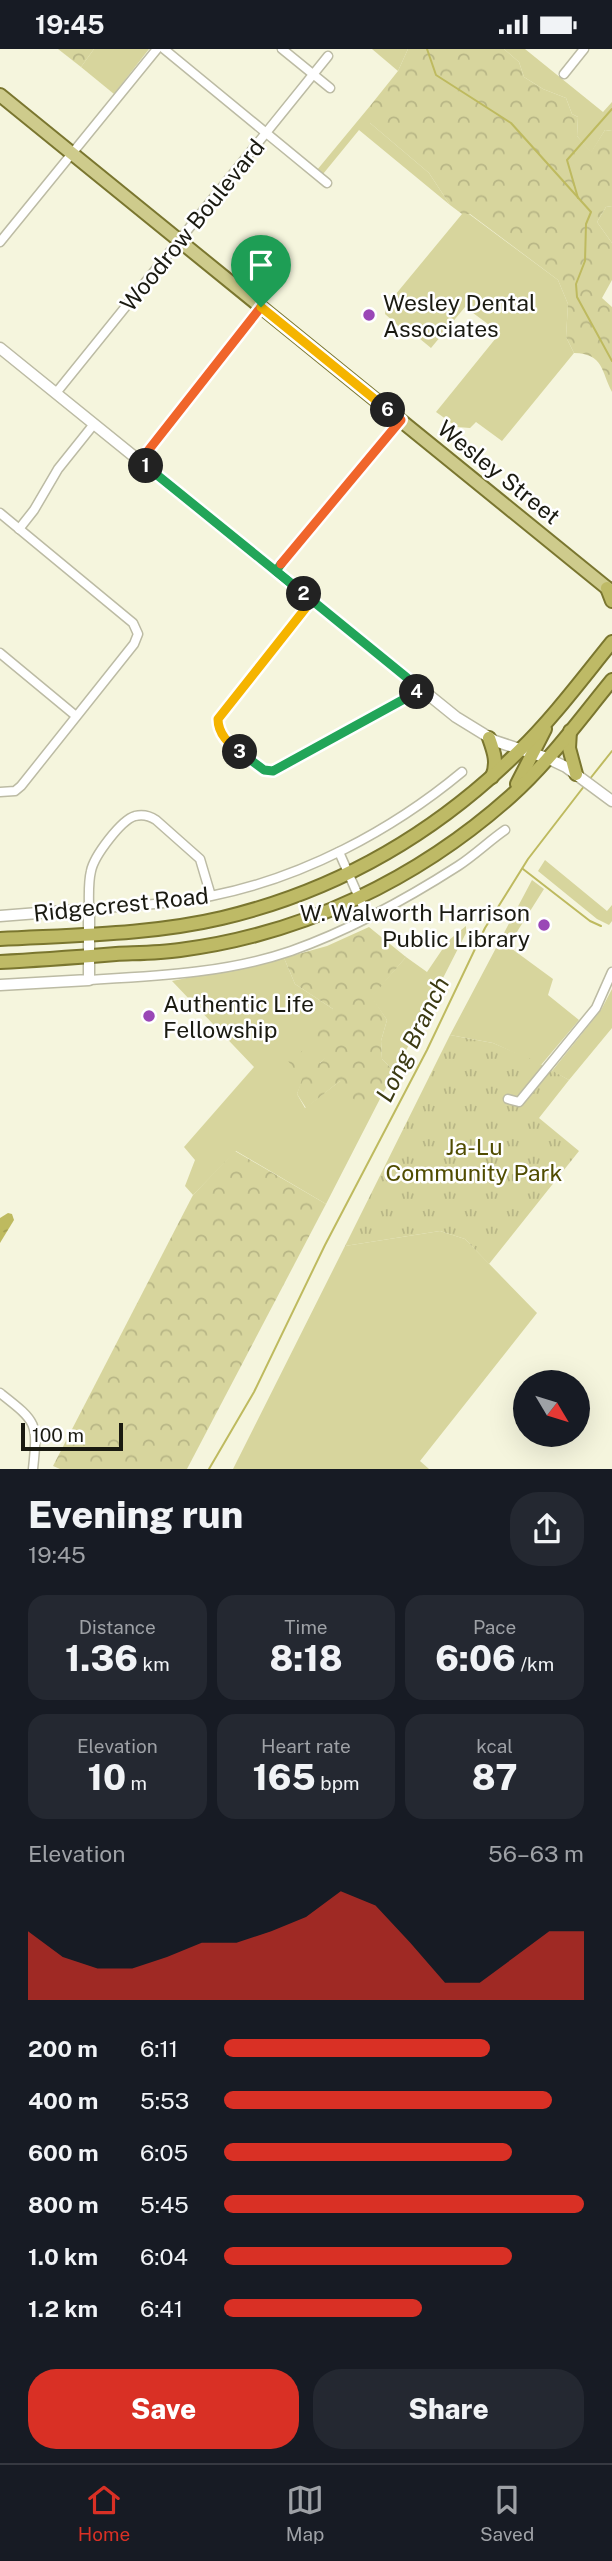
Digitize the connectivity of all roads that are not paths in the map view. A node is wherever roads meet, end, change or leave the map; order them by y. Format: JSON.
{"nodes":[{"id":1,"x":157,"y":49,"type":"edge"},
{"id":2,"x":164,"y":49,"type":"edge"},
{"id":3,"x":282,"y":49,"type":"edge"},
{"id":4,"x":584,"y":49,"type":"edge"},
{"id":5,"x":328,"y":56,"type":"dead end"},
{"id":6,"x":313,"y":74,"type":"junction"},
{"id":7,"x":564,"y":74,"type":"dead end"},
{"id":8,"x":330,"y":88,"type":"dead end"},
{"id":9,"x":0,"y":95,"type":"edge"},
{"id":10,"x":266,"y":134,"type":"junction"},
{"id":11,"x":72,"y":153,"type":"junction"},
{"id":12,"x":327,"y":183,"type":"dead end"},
{"id":13,"x":179,"y":240,"type":"junction"},
{"id":14,"x":0,"y":241,"type":"edge"},
{"id":15,"x":261,"y":307,"type":"junction"},
{"id":16,"x":0,"y":348,"type":"edge"},
{"id":17,"x":56,"y":393,"type":"junction"},
{"id":18,"x":401,"y":420,"type":"junction"},
{"id":19,"x":94,"y":424,"type":"junction"},
{"id":20,"x":140,"y":461,"type":"junction"},
{"id":21,"x":0,"y":513,"type":"edge"},
{"id":22,"x":19,"y":529,"type":"junction"},
{"id":23,"x":276,"y":571,"type":"junction"},
{"id":24,"x":608,"y":587,"type":"edge"},
{"id":25,"x":312,"y":600,"type":"junction"},
{"id":26,"x":612,"y":601,"type":"edge"},
{"id":27,"x":610,"y":642,"type":"edge"},
{"id":28,"x":0,"y":653,"type":"edge"},
{"id":29,"x":612,"y":680,"type":"edge"},
{"id":30,"x":422,"y":690,"type":"junction"},
{"id":31,"x":76,"y":716,"type":"junction"},
{"id":32,"x":570,"y":731,"type":"junction"},
{"id":33,"x":489,"y":738,"type":"junction"},
{"id":34,"x":527,"y":752,"type":"junction"},
{"id":35,"x":547,"y":758,"type":"junction"},
{"id":36,"x":463,"y":772,"type":"dead end"},
{"id":37,"x":578,"y":775,"type":"junction"},
{"id":38,"x":492,"y":777,"type":"junction"},
{"id":39,"x":1,"y":792,"type":"edge"},
{"id":40,"x":511,"y":796,"type":"junction"},
{"id":41,"x":612,"y":801,"type":"edge"},
{"id":42,"x":505,"y":830,"type":"dead end"},
{"id":43,"x":339,"y":852,"type":"junction"},
{"id":44,"x":349,"y":874,"type":"junction"},
{"id":45,"x":211,"y":896,"type":"junction"},
{"id":46,"x":359,"y":898,"type":"junction"},
{"id":47,"x":89,"y":909,"type":"junction"},
{"id":48,"x":0,"y":916,"type":"edge"},
{"id":49,"x":368,"y":918,"type":"junction"},
{"id":50,"x":89,"y":934,"type":"junction"},
{"id":51,"x":0,"y":939,"type":"edge"},
{"id":52,"x":89,"y":956,"type":"junction"},
{"id":53,"x":0,"y":962,"type":"edge"},
{"id":54,"x":612,"y":972,"type":"edge"},
{"id":55,"x":89,"y":980,"type":"junction"},
{"id":56,"x":0,"y":985,"type":"edge"},
{"id":57,"x":508,"y":1099,"type":"dead end"},
{"id":58,"x":0,"y":1393,"type":"edge"},
{"id":59,"x":33,"y":1469,"type":"edge"}],
"edges":[{"from":1,"to":11,"type":"street"},
{"from":2,"to":10,"type":"street"},
{"from":3,"to":6,"type":"street"},
{"from":4,"to":7,"type":"street"},
{"from":5,"to":6,"type":"street","name":"Woodrow Boulevard"},
{"from":6,"to":8,"type":"street"},
{"from":6,"to":10,"type":"street","name":"Woodrow Boulevard"},
{"from":9,"to":11,"type":"main road","name":"Wesley Street"},
{"from":10,"to":12,"type":"street"},
{"from":10,"to":13,"type":"street","name":"Woodrow Boulevard"},
{"from":11,"to":13,"type":"main road","name":"Wesley Street"},
{"from":11,"to":14,"type":"street"},
{"from":13,"to":15,"type":"main road","name":"Wesley Street"},
{"from":13,"to":17,"type":"street","name":"Woodrow Boulevard"},
{"from":15,"to":18,"type":"main road","name":"Wesley Street"},
{"from":15,"to":20,"type":"street"},
{"from":16,"to":17,"type":"street"},
{"from":17,"to":19,"type":"street"},
{"from":18,"to":23,"type":"street"},
{"from":18,"to":24,"type":"main road","name":"Wesley Street"},
{"from":19,"to":20,"type":"street"},
{"from":19,"to":22,"type":"street"},
{"from":20,"to":23,"type":"street"},
{"from":21,"to":22,"type":"street"},
{"from":22,"to":31,"type":"street"},
{"from":23,"to":25,"type":"street"},
{"from":24,"to":26,"type":"highway"},
{"from":25,"to":30,"type":"street"},
{"from":25,"to":30,"type":"street"},
{"from":27,"to":34,"type":"highway"},
{"from":28,"to":31,"type":"street"},
{"from":29,"to":32,"type":"highway"},
{"from":30,"to":33,"type":"street"},
{"from":31,"to":39,"type":"street"},
{"from":32,"to":35,"type":"highway"},
{"from":32,"to":37,"type":"highway"},
{"from":33,"to":34,"type":"street"},
{"from":33,"to":38,"type":"highway"},
{"from":34,"to":35,"type":"street"},
{"from":34,"to":38,"type":"highway"},
{"from":34,"to":40,"type":"highway"},
{"from":35,"to":37,"type":"street"},
{"from":35,"to":40,"type":"highway"},
{"from":36,"to":43,"type":"street","name":"Ridgecrest Road"},
{"from":37,"to":41,"type":"street"},
{"from":38,"to":44,"type":"highway"},
{"from":40,"to":46,"type":"highway"},
{"from":42,"to":49,"type":"street"},
{"from":43,"to":44,"type":"street"},
{"from":43,"to":45,"type":"street","name":"Ridgecrest Road"},
{"from":44,"to":46,"type":"street"},
{"from":44,"to":50,"type":"highway"},
{"from":45,"to":47,"type":"street","name":"Ridgecrest Road"},
{"from":45,"to":47,"type":"street"},
{"from":46,"to":49,"type":"street"},
{"from":46,"to":52,"type":"highway"},
{"from":47,"to":48,"type":"street","name":"Ridgecrest Road"},
{"from":47,"to":50,"type":"street"},
{"from":49,"to":55,"type":"street"},
{"from":50,"to":51,"type":"highway"},
{"from":50,"to":52,"type":"street"},
{"from":52,"to":53,"type":"highway"},
{"from":52,"to":55,"type":"street"},
{"from":54,"to":57,"type":"street"},
{"from":55,"to":56,"type":"street"},
{"from":58,"to":59,"type":"street"}]}
